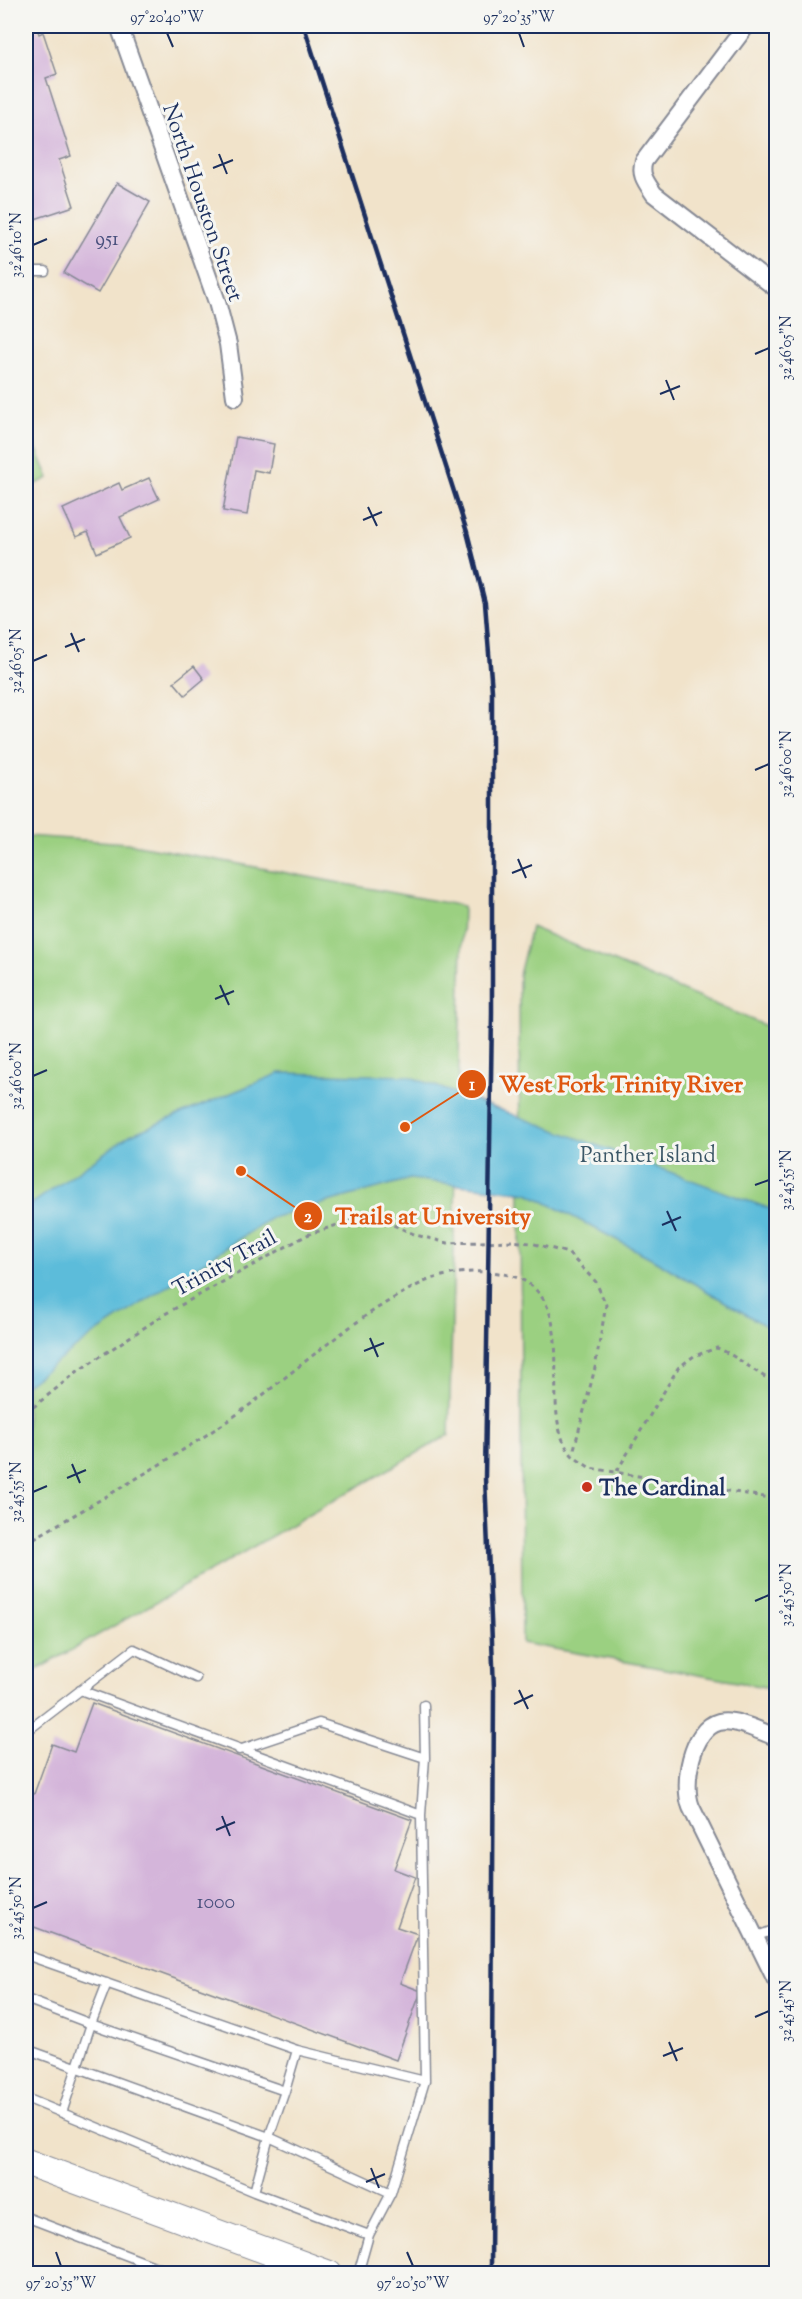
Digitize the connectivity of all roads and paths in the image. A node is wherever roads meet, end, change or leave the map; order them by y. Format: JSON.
{"nodes":[{"id":1,"x":119,"y":26,"type":"edge"},
{"id":2,"x":746,"y":26,"type":"edge"},
{"id":3,"x":45,"y":271,"type":"dead end"},
{"id":4,"x":26,"y":272,"type":"edge"},
{"id":5,"x":777,"y":288,"type":"edge"},
{"id":6,"x":235,"y":397,"type":"dead end"},
{"id":7,"x":777,"y":1383,"type":"edge"},
{"id":8,"x":26,"y":1413,"type":"edge"},
{"id":9,"x":572,"y":1454,"type":"junction"},
{"id":10,"x":617,"y":1471,"type":"junction"},
{"id":11,"x":777,"y":1499,"type":"edge"},
{"id":12,"x":26,"y":1543,"type":"edge"},
{"id":13,"x":196,"y":1678,"type":"dead end"},
{"id":14,"x":80,"y":1690,"type":"junction"},
{"id":15,"x":424,"y":1705,"type":"dead end"},
{"id":16,"x":26,"y":1732,"type":"edge"},
{"id":17,"x":777,"y":1737,"type":"edge"},
{"id":18,"x":239,"y":1750,"type":"junction"},
{"id":19,"x":424,"y":1758,"type":"junction"},
{"id":20,"x":421,"y":1815,"type":"junction"},
{"id":21,"x":777,"y":1929,"type":"edge"},
{"id":22,"x":755,"y":1937,"type":"junction"},
{"id":23,"x":26,"y":1955,"type":"edge"},
{"id":24,"x":777,"y":1980,"type":"edge"},
{"id":25,"x":107,"y":1983,"type":"junction"},
{"id":26,"x":26,"y":1999,"type":"edge"},
{"id":27,"x":91,"y":2024,"type":"junction"},
{"id":28,"x":26,"y":2049,"type":"edge"},
{"id":29,"x":297,"y":2050,"type":"junction"},
{"id":30,"x":78,"y":2068,"type":"junction"},
{"id":31,"x":425,"y":2081,"type":"junction"},
{"id":32,"x":285,"y":2091,"type":"junction"},
{"id":33,"x":26,"y":2098,"type":"edge"},
{"id":34,"x":62,"y":2113,"type":"junction"},
{"id":35,"x":269,"y":2137,"type":"junction"},
{"id":36,"x":26,"y":2162,"type":"edge"},
{"id":37,"x":254,"y":2192,"type":"junction"},
{"id":38,"x":391,"y":2193,"type":"junction"},
{"id":39,"x":26,"y":2217,"type":"edge"},
{"id":40,"x":369,"y":2235,"type":"junction"},
{"id":41,"x":175,"y":2274,"type":"edge"},
{"id":42,"x":329,"y":2274,"type":"edge"},
{"id":43,"x":358,"y":2274,"type":"edge"}],
"edges":[{"from":1,"to":6,"type":"street","name":"North Houston Street"},
{"from":2,"to":5,"type":"street"},
{"from":3,"to":4,"type":"lane"},
{"from":7,"to":10,"type":"path"},
{"from":8,"to":9,"type":"path","name":"Trinity Trail"},
{"from":9,"to":10,"type":"path"},
{"from":9,"to":12,"type":"path"},
{"from":10,"to":11,"type":"path"},
{"from":13,"to":14,"type":"lane"},
{"from":14,"to":16,"type":"lane"},
{"from":14,"to":18,"type":"lane"},
{"from":15,"to":19,"type":"lane"},
{"from":17,"to":22,"type":"street"},
{"from":18,"to":19,"type":"lane"},
{"from":18,"to":20,"type":"lane"},
{"from":19,"to":20,"type":"lane"},
{"from":20,"to":31,"type":"lane"},
{"from":21,"to":22,"type":"lane"},
{"from":22,"to":24,"type":"street"},
{"from":23,"to":25,"type":"lane"},
{"from":25,"to":27,"type":"lane"},
{"from":25,"to":29,"type":"lane"},
{"from":26,"to":27,"type":"lane"},
{"from":27,"to":30,"type":"lane"},
{"from":27,"to":32,"type":"lane"},
{"from":28,"to":30,"type":"lane"},
{"from":29,"to":31,"type":"lane"},
{"from":29,"to":32,"type":"lane"},
{"from":30,"to":34,"type":"lane"},
{"from":30,"to":35,"type":"lane"},
{"from":31,"to":38,"type":"lane"},
{"from":32,"to":35,"type":"lane"},
{"from":33,"to":34,"type":"lane"},
{"from":34,"to":37,"type":"lane"},
{"from":35,"to":37,"type":"lane"},
{"from":35,"to":38,"type":"lane"},
{"from":36,"to":42,"type":"main road"},
{"from":37,"to":40,"type":"lane"},
{"from":38,"to":40,"type":"lane"},
{"from":39,"to":41,"type":"lane"},
{"from":40,"to":43,"type":"lane"}]}
